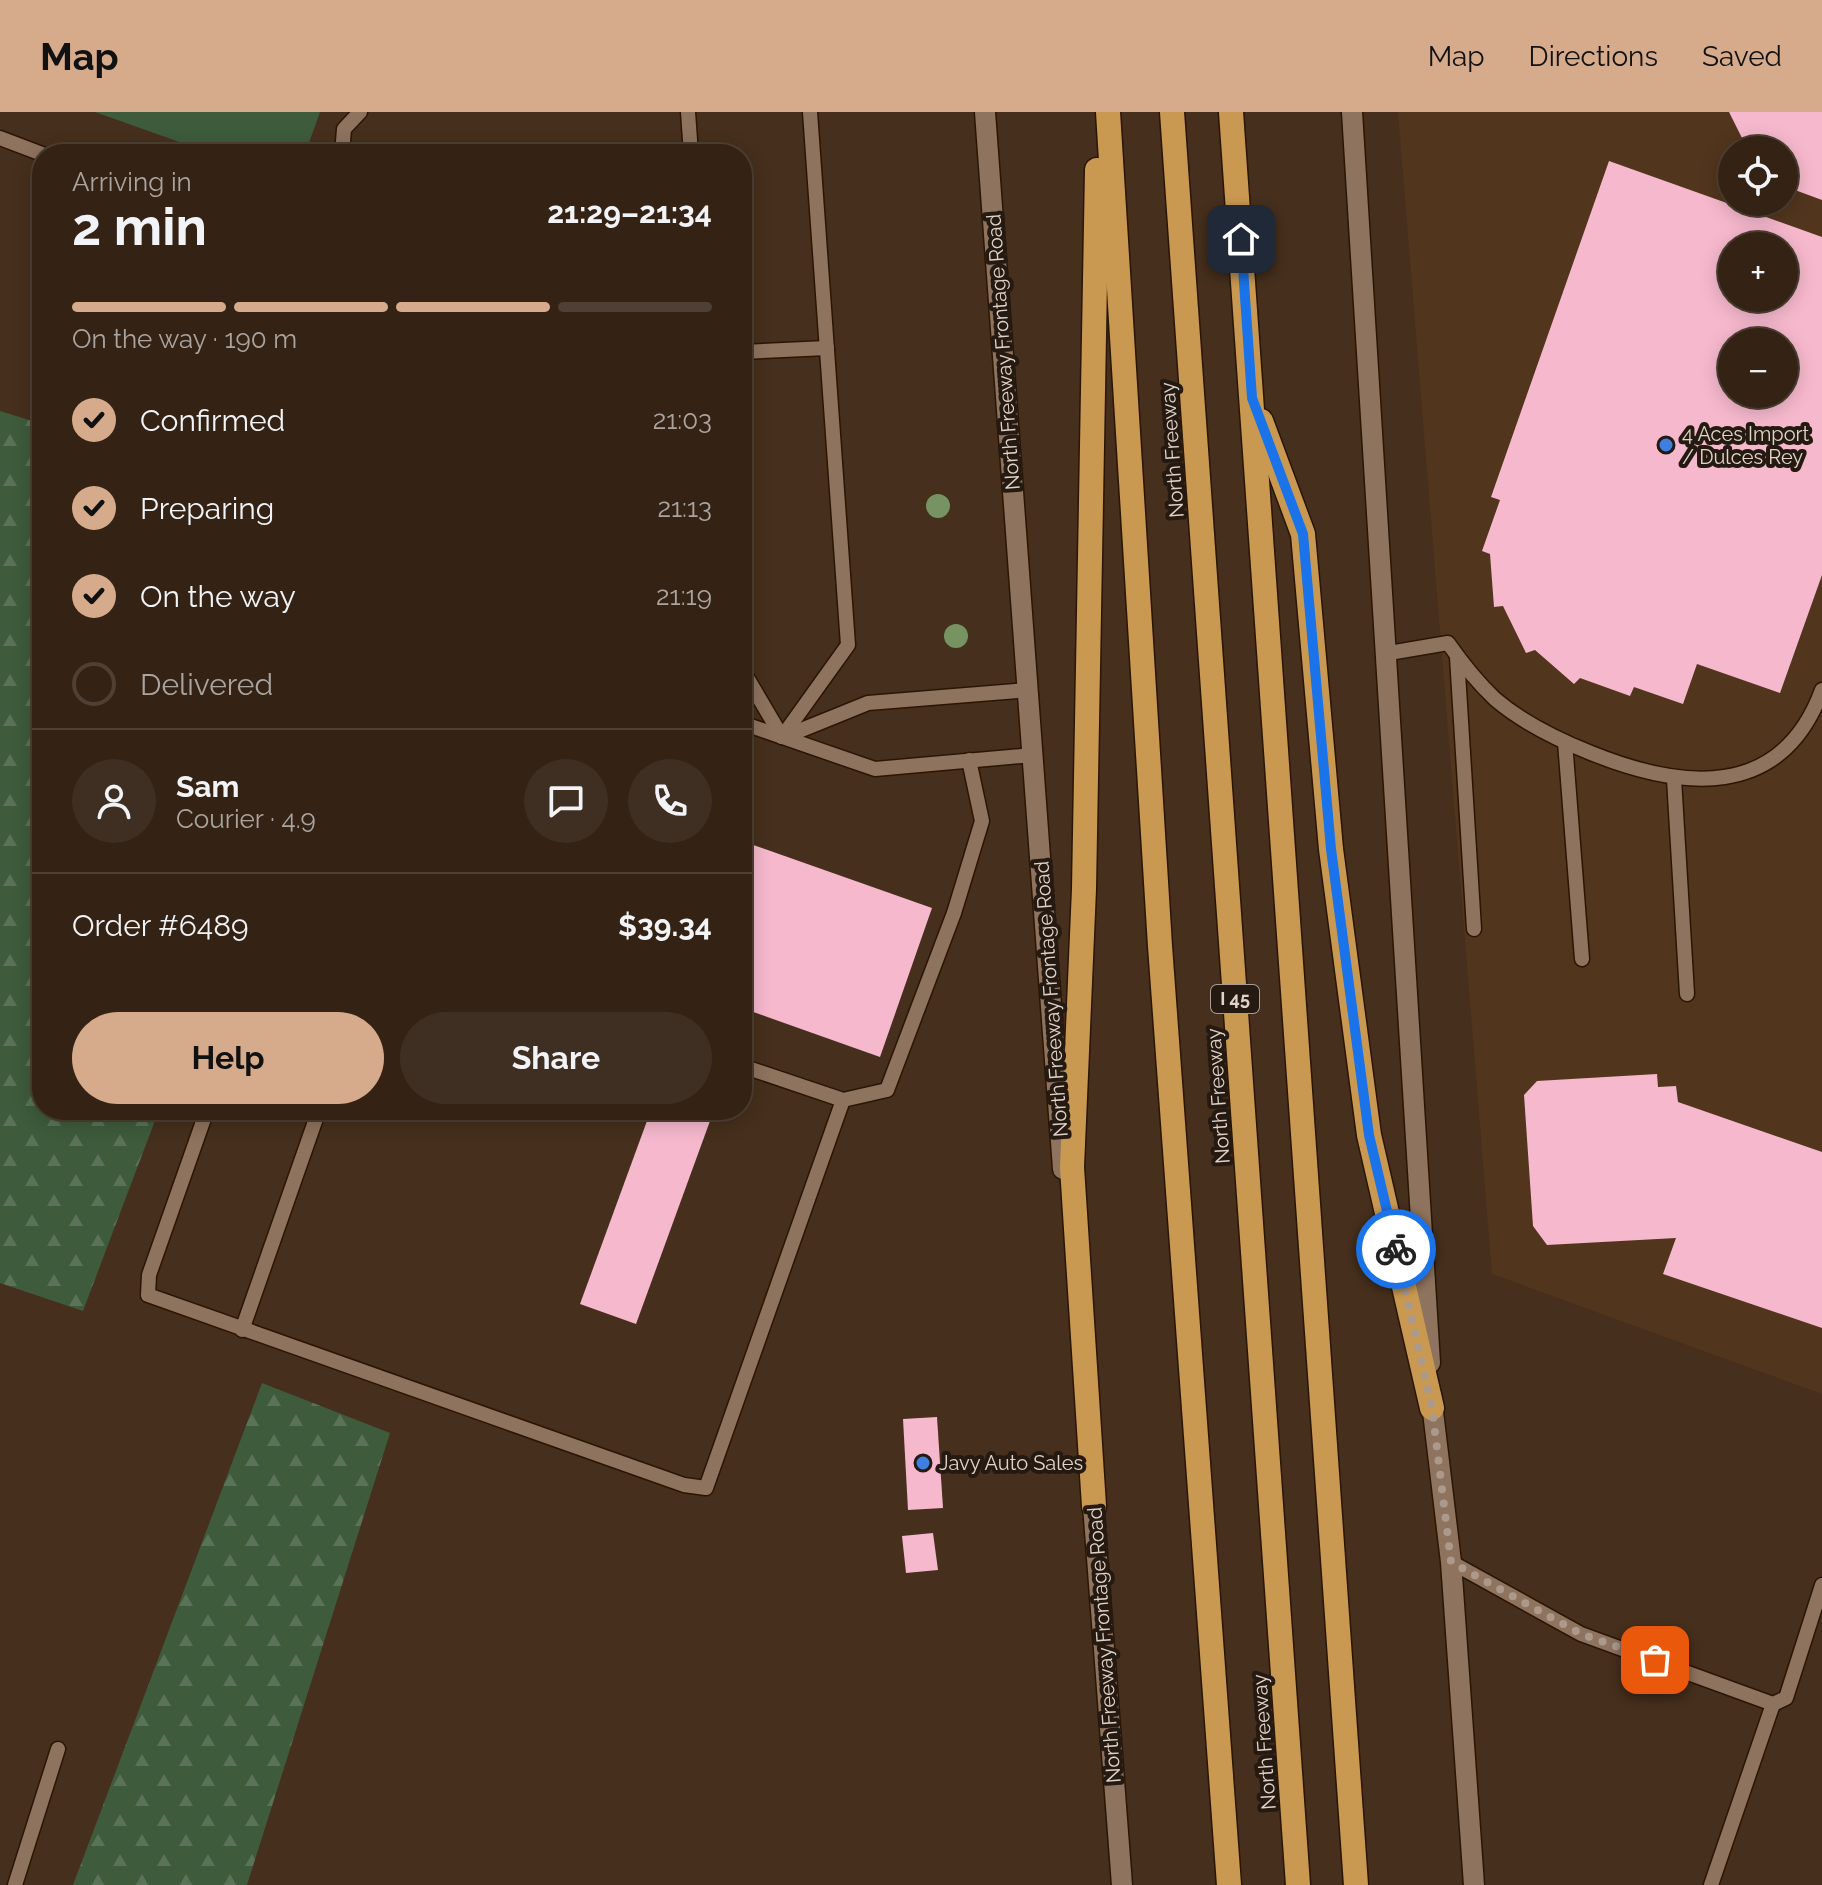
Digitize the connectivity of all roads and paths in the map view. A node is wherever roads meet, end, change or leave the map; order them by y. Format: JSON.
{"nodes":[{"id":1,"x":360,"y":112,"type":"edge"},
{"id":2,"x":688,"y":112,"type":"edge"},
{"id":3,"x":810,"y":112,"type":"edge"},
{"id":4,"x":985,"y":112,"type":"edge"},
{"id":5,"x":1099,"y":112,"type":"edge"},
{"id":6,"x":1108,"y":112,"type":"edge"},
{"id":7,"x":1172,"y":112,"type":"edge"},
{"id":8,"x":1231,"y":112,"type":"edge"},
{"id":9,"x":1357,"y":113,"type":"edge"},
{"id":10,"x":0,"y":138,"type":"edge"},
{"id":11,"x":343,"y":144,"type":"edge"},
{"id":12,"x":690,"y":144,"type":"edge"},
{"id":13,"x":32,"y":150,"type":"edge"},
{"id":14,"x":827,"y":348,"type":"junction"},
{"id":15,"x":752,"y":352,"type":"edge"},
{"id":16,"x":1252,"y":398,"type":"junction"},
{"id":17,"x":1389,"y":653,"type":"junction"},
{"id":18,"x":1457,"y":657,"type":"junction"},
{"id":19,"x":752,"y":686,"type":"edge"},
{"id":20,"x":1029,"y":690,"type":"junction"},
{"id":21,"x":1822,"y":690,"type":"edge"},
{"id":22,"x":752,"y":726,"type":"edge"},
{"id":23,"x":782,"y":737,"type":"junction"},
{"id":24,"x":1565,"y":742,"type":"junction"},
{"id":25,"x":1033,"y":755,"type":"junction"},
{"id":26,"x":969,"y":760,"type":"junction"},
{"id":27,"x":1674,"y":779,"type":"junction"},
{"id":28,"x":1474,"y":929,"type":"dead end"},
{"id":29,"x":1582,"y":959,"type":"dead end"},
{"id":30,"x":1687,"y":994,"type":"dead end"},
{"id":31,"x":752,"y":1069,"type":"edge"},
{"id":32,"x":843,"y":1100,"type":"junction"},
{"id":33,"x":203,"y":1120,"type":"edge"},
{"id":34,"x":316,"y":1120,"type":"edge"},
{"id":35,"x":242,"y":1330,"type":"junction"},
{"id":36,"x":1432,"y":1408,"type":"junction"},
{"id":37,"x":1094,"y":1506,"type":"junction"},
{"id":38,"x":1451,"y":1562,"type":"junction"},
{"id":39,"x":1822,"y":1585,"type":"edge"},
{"id":40,"x":1773,"y":1704,"type":"junction"},
{"id":41,"x":58,"y":1749,"type":"dead end"},
{"id":42,"x":15,"y":1885,"type":"edge"},
{"id":43,"x":1122,"y":1885,"type":"edge"},
{"id":44,"x":1229,"y":1885,"type":"edge"},
{"id":45,"x":1298,"y":1885,"type":"edge"},
{"id":46,"x":1356,"y":1885,"type":"edge"},
{"id":47,"x":1474,"y":1885,"type":"edge"},
{"id":48,"x":1711,"y":1885,"type":"edge"}],
"edges":[{"from":1,"to":11,"type":"lane"},
{"from":2,"to":12,"type":"lane"},
{"from":3,"to":14,"type":"lane"},
{"from":4,"to":20,"type":"main road","name":"North Freeway Frontage Road"},
{"from":5,"to":37,"type":"highway"},
{"from":6,"to":44,"type":"highway"},
{"from":7,"to":45,"type":"highway","name":"North Freeway","number":"I 45"},
{"from":8,"to":16,"type":"highway"},
{"from":9,"to":17,"type":"main road"},
{"from":10,"to":13,"type":"lane"},
{"from":14,"to":15,"type":"lane"},
{"from":14,"to":23,"type":"lane"},
{"from":16,"to":36,"type":"highway"},
{"from":16,"to":46,"type":"highway"},
{"from":17,"to":18,"type":"lane"},
{"from":17,"to":36,"type":"main road"},
{"from":18,"to":24,"type":"lane"},
{"from":18,"to":28,"type":"lane"},
{"from":19,"to":23,"type":"lane"},
{"from":20,"to":23,"type":"lane"},
{"from":20,"to":25,"type":"main road","name":"North Freeway Frontage Road"},
{"from":21,"to":27,"type":"lane"},
{"from":22,"to":23,"type":"lane"},
{"from":23,"to":26,"type":"lane"},
{"from":24,"to":27,"type":"lane"},
{"from":24,"to":29,"type":"lane"},
{"from":25,"to":26,"type":"lane"},
{"from":25,"to":37,"type":"main road","name":"North Freeway Frontage Road"},
{"from":26,"to":32,"type":"lane"},
{"from":27,"to":30,"type":"lane"},
{"from":31,"to":32,"type":"lane"},
{"from":32,"to":35,"type":"lane"},
{"from":33,"to":35,"type":"lane"},
{"from":34,"to":35,"type":"lane"},
{"from":36,"to":38,"type":"main road"},
{"from":37,"to":43,"type":"main road","name":"North Freeway Frontage Road"},
{"from":38,"to":40,"type":"lane"},
{"from":38,"to":47,"type":"main road"},
{"from":39,"to":40,"type":"lane"},
{"from":40,"to":48,"type":"lane"},
{"from":41,"to":42,"type":"lane"}]}
